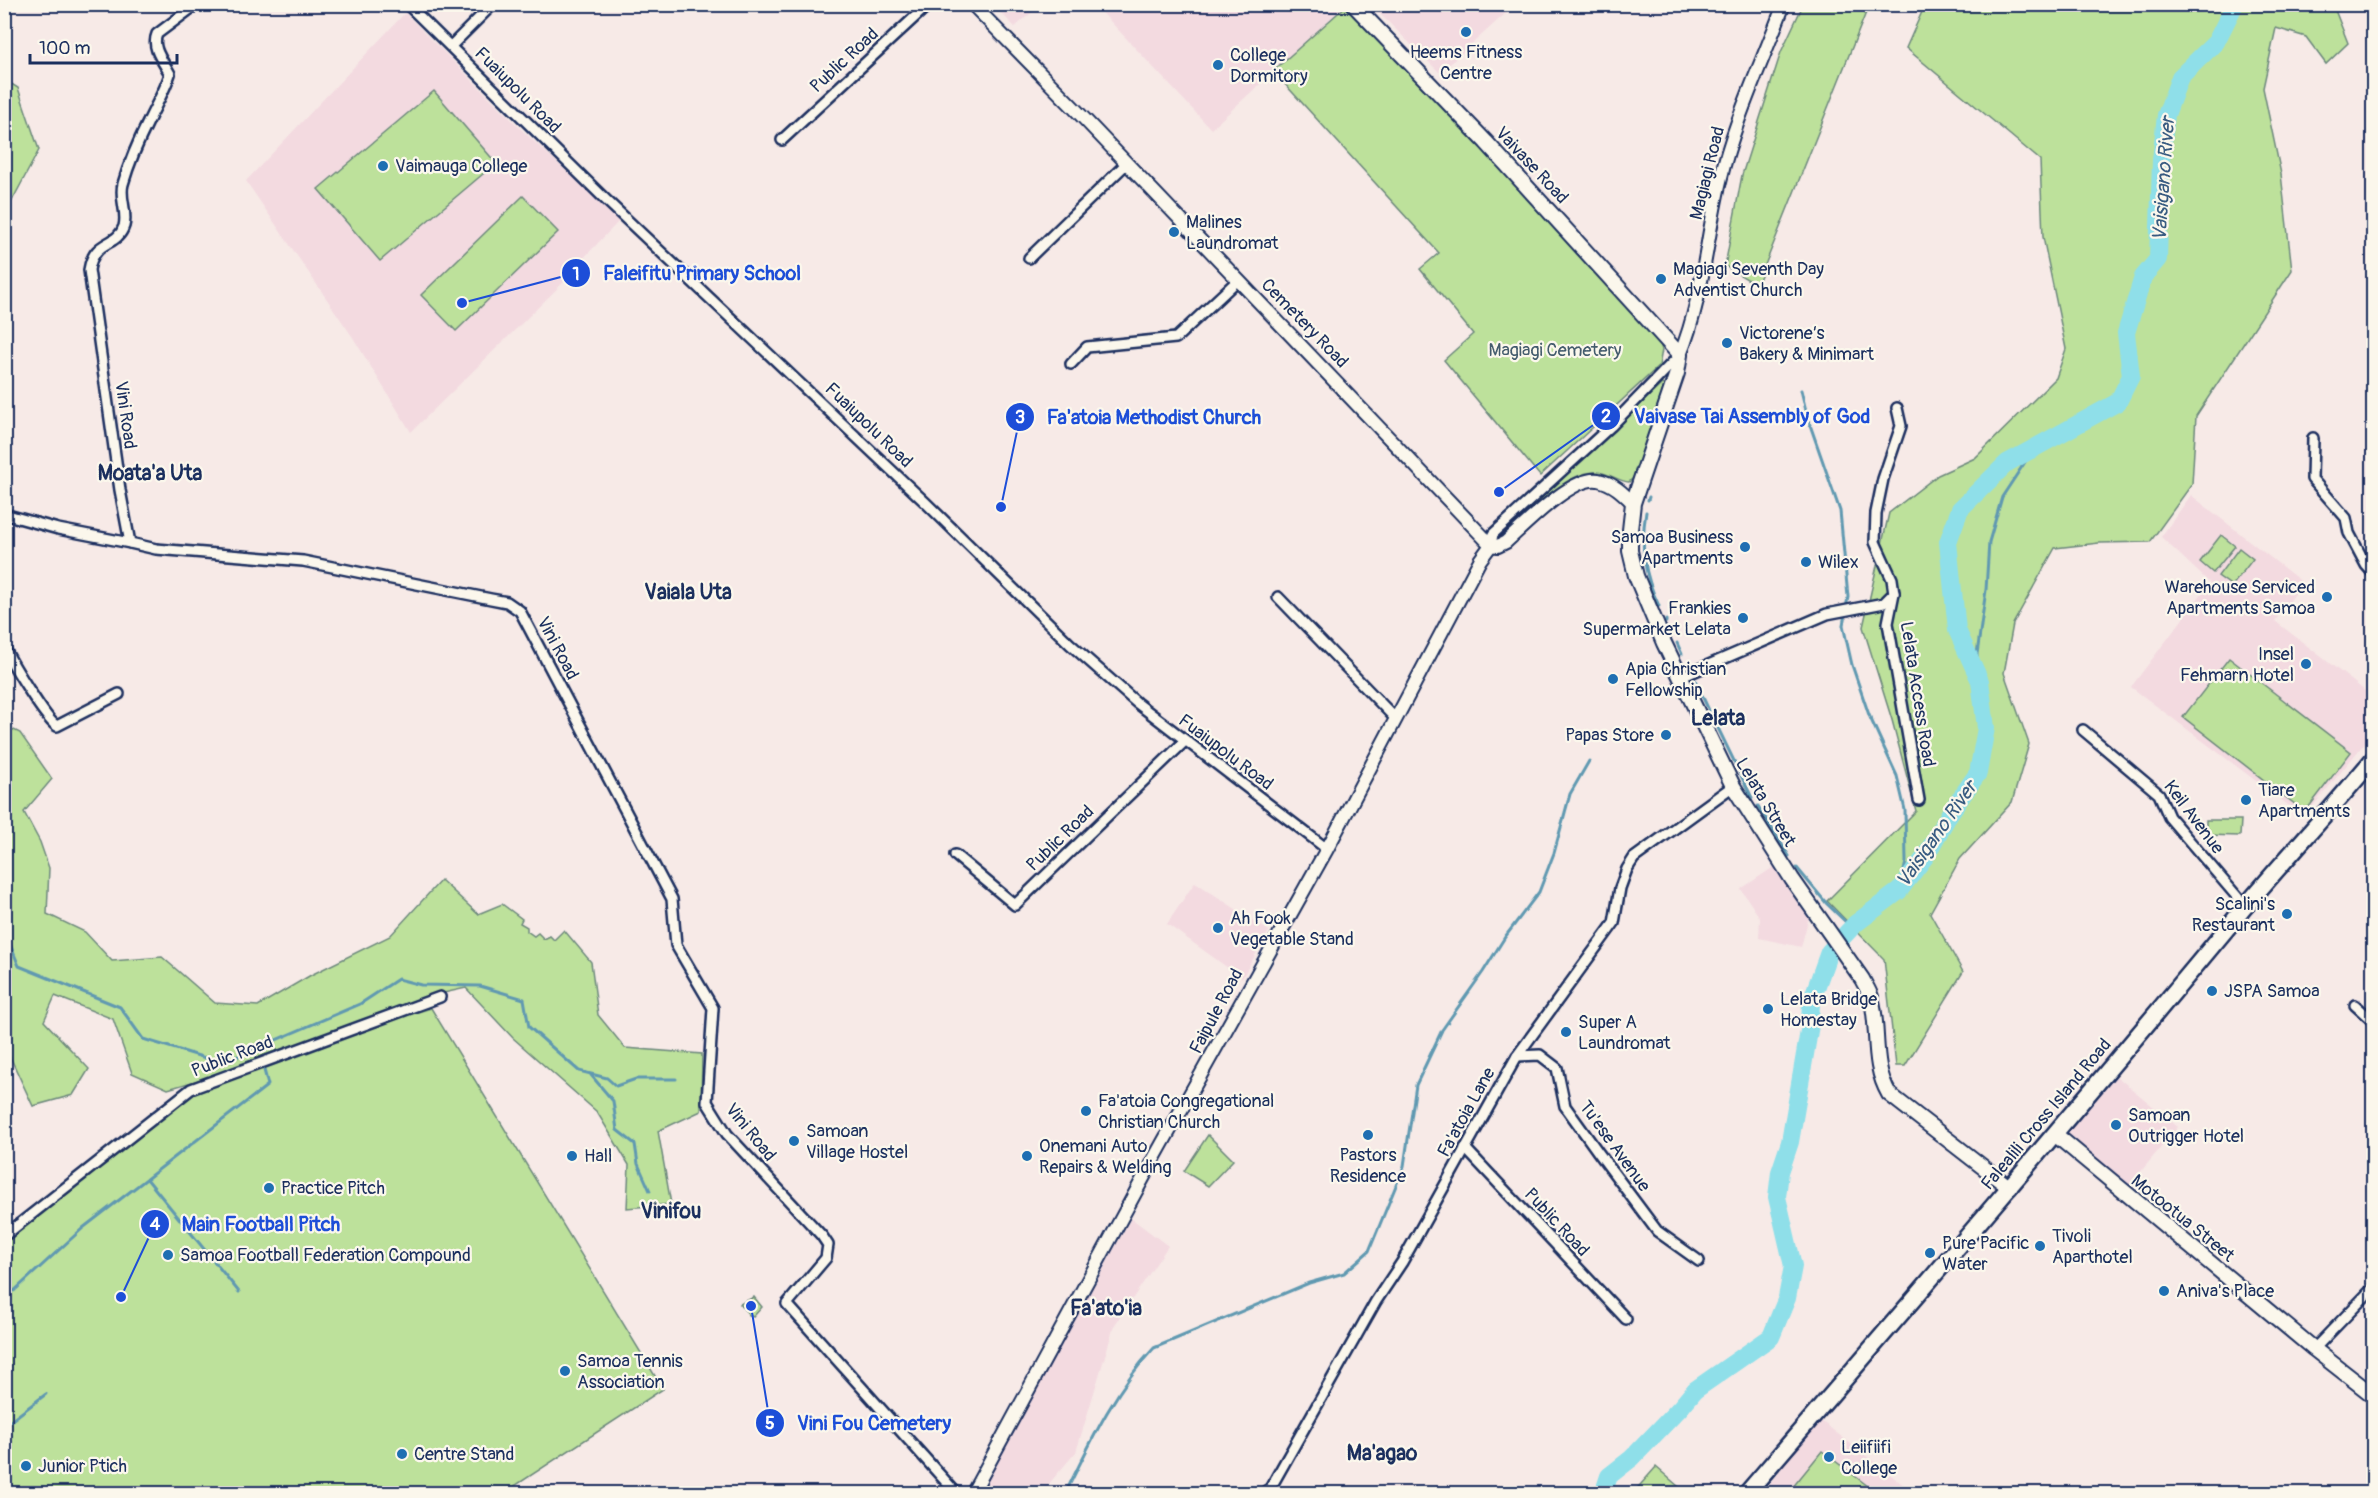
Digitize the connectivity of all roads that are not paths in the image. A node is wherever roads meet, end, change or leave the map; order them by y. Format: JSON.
{"nodes":[{"id":1,"x":197,"y":4,"type":"edge"},
{"id":2,"x":407,"y":4,"type":"edge"},
{"id":3,"x":493,"y":4,"type":"edge"},
{"id":4,"x":929,"y":4,"type":"edge"},
{"id":5,"x":972,"y":4,"type":"edge"},
{"id":6,"x":1353,"y":4,"type":"edge"},
{"id":7,"x":1784,"y":4,"type":"edge"},
{"id":8,"x":451,"y":46,"type":"junction"},
{"id":9,"x":782,"y":140,"type":"dead end"},
{"id":10,"x":1127,"y":163,"type":"junction"},
{"id":11,"x":1029,"y":258,"type":"dead end"},
{"id":12,"x":1238,"y":280,"type":"junction"},
{"id":13,"x":1680,"y":355,"type":"junction"},
{"id":14,"x":1071,"y":364,"type":"dead end"},
{"id":15,"x":1897,"y":408,"type":"dead end"},
{"id":16,"x":2313,"y":438,"type":"dead end"},
{"id":17,"x":1634,"y":503,"type":"junction"},
{"id":18,"x":4,"y":514,"type":"edge"},
{"id":19,"x":130,"y":543,"type":"junction"},
{"id":20,"x":1491,"y":545,"type":"junction"},
{"id":21,"x":2373,"y":574,"type":"edge"},
{"id":22,"x":1894,"y":593,"type":"junction"},
{"id":23,"x":1278,"y":597,"type":"dead end"},
{"id":24,"x":4,"y":647,"type":"edge"},
{"id":25,"x":1681,"y":677,"type":"junction"},
{"id":26,"x":119,"y":694,"type":"dead end"},
{"id":27,"x":1395,"y":718,"type":"junction"},
{"id":28,"x":2083,"y":730,"type":"dead end"},
{"id":29,"x":1185,"y":741,"type":"junction"},
{"id":30,"x":2373,"y":758,"type":"edge"},
{"id":31,"x":1733,"y":786,"type":"junction"},
{"id":32,"x":1919,"y":800,"type":"dead end"},
{"id":33,"x":1327,"y":849,"type":"junction"},
{"id":34,"x":955,"y":855,"type":"dead end"},
{"id":35,"x":2245,"y":906,"type":"junction"},
{"id":36,"x":440,"y":997,"type":"dead end"},
{"id":37,"x":2355,"y":1005,"type":"dead end"},
{"id":38,"x":2373,"y":1022,"type":"edge"},
{"id":39,"x":1517,"y":1056,"type":"junction"},
{"id":40,"x":2056,"y":1135,"type":"junction"},
{"id":41,"x":1465,"y":1148,"type":"junction"},
{"id":42,"x":2010,"y":1188,"type":"junction"},
{"id":43,"x":4,"y":1236,"type":"edge"},
{"id":44,"x":1700,"y":1261,"type":"dead end"},
{"id":45,"x":2373,"y":1287,"type":"edge"},
{"id":46,"x":1626,"y":1319,"type":"dead end"},
{"id":47,"x":2314,"y":1349,"type":"junction"},
{"id":48,"x":2373,"y":1396,"type":"edge"},
{"id":49,"x":1268,"y":1493,"type":"edge"},
{"id":50,"x":957,"y":1494,"type":"edge"},
{"id":51,"x":972,"y":1494,"type":"edge"},
{"id":52,"x":1746,"y":1494,"type":"edge"}],
"edges":[{"from":1,"to":19,"type":"street","name":"Vini Road"},
{"from":2,"to":8,"type":"street","name":"Fuaiupolu Road"},
{"from":3,"to":8,"type":"street"},
{"from":4,"to":9,"type":"street","name":"Public Road"},
{"from":5,"to":10,"type":"street","name":"Cemetery Road"},
{"from":6,"to":13,"type":"main road","name":"Vaivase Road"},
{"from":7,"to":13,"type":"street","name":"Magiagi Road"},
{"from":8,"to":29,"type":"street","name":"Fuaiupolu Road"},
{"from":10,"to":11,"type":"street"},
{"from":10,"to":12,"type":"street","name":"Cemetery Road"},
{"from":12,"to":14,"type":"street"},
{"from":12,"to":20,"type":"street","name":"Cemetery Road"},
{"from":13,"to":17,"type":"main road","name":"Lelata Street"},
{"from":13,"to":20,"type":"street"},
{"from":15,"to":22,"type":"street","name":"Lelata Access Road"},
{"from":16,"to":21,"type":"street"},
{"from":17,"to":20,"type":"street"},
{"from":17,"to":25,"type":"main road","name":"Lelata Street"},
{"from":18,"to":19,"type":"street"},
{"from":19,"to":50,"type":"street","name":"Vini Road"},
{"from":20,"to":27,"type":"street","name":"Faipule Road"},
{"from":22,"to":25,"type":"street","name":"Lelata Access Road"},
{"from":22,"to":32,"type":"street","name":"Lelata Access Road"},
{"from":23,"to":27,"type":"street"},
{"from":24,"to":26,"type":"street"},
{"from":25,"to":31,"type":"main road","name":"Lelata Street"},
{"from":27,"to":33,"type":"street","name":"Faipule Road"},
{"from":28,"to":35,"type":"street","name":"Keil Avenue"},
{"from":29,"to":33,"type":"street","name":"Fuaiupolu Road"},
{"from":29,"to":34,"type":"street","name":"Public Road"},
{"from":30,"to":35,"type":"main road","name":"Falealili Cross Island Road"},
{"from":31,"to":39,"type":"street","name":"Fa'atoia Lane"},
{"from":31,"to":42,"type":"main road","name":"Lelata Street"},
{"from":33,"to":51,"type":"street","name":"Faipule Road"},
{"from":35,"to":40,"type":"main road","name":"Falealili Cross Island Road"},
{"from":36,"to":43,"type":"street","name":"Public Road"},
{"from":37,"to":38,"type":"street"},
{"from":39,"to":41,"type":"street","name":"Fa'atoia Lane"},
{"from":39,"to":44,"type":"street","name":"Tu'ese Avenue"},
{"from":40,"to":42,"type":"main road","name":"Falealili Cross Island Road"},
{"from":40,"to":47,"type":"main road","name":"Motootua Street"},
{"from":41,"to":46,"type":"street","name":"Public Road"},
{"from":41,"to":49,"type":"street","name":"Fa'atoia Lane"},
{"from":42,"to":52,"type":"main road","name":"Falealili Cross Island Road"},
{"from":45,"to":47,"type":"street"},
{"from":47,"to":48,"type":"main road","name":"Motootua Street"}]}
